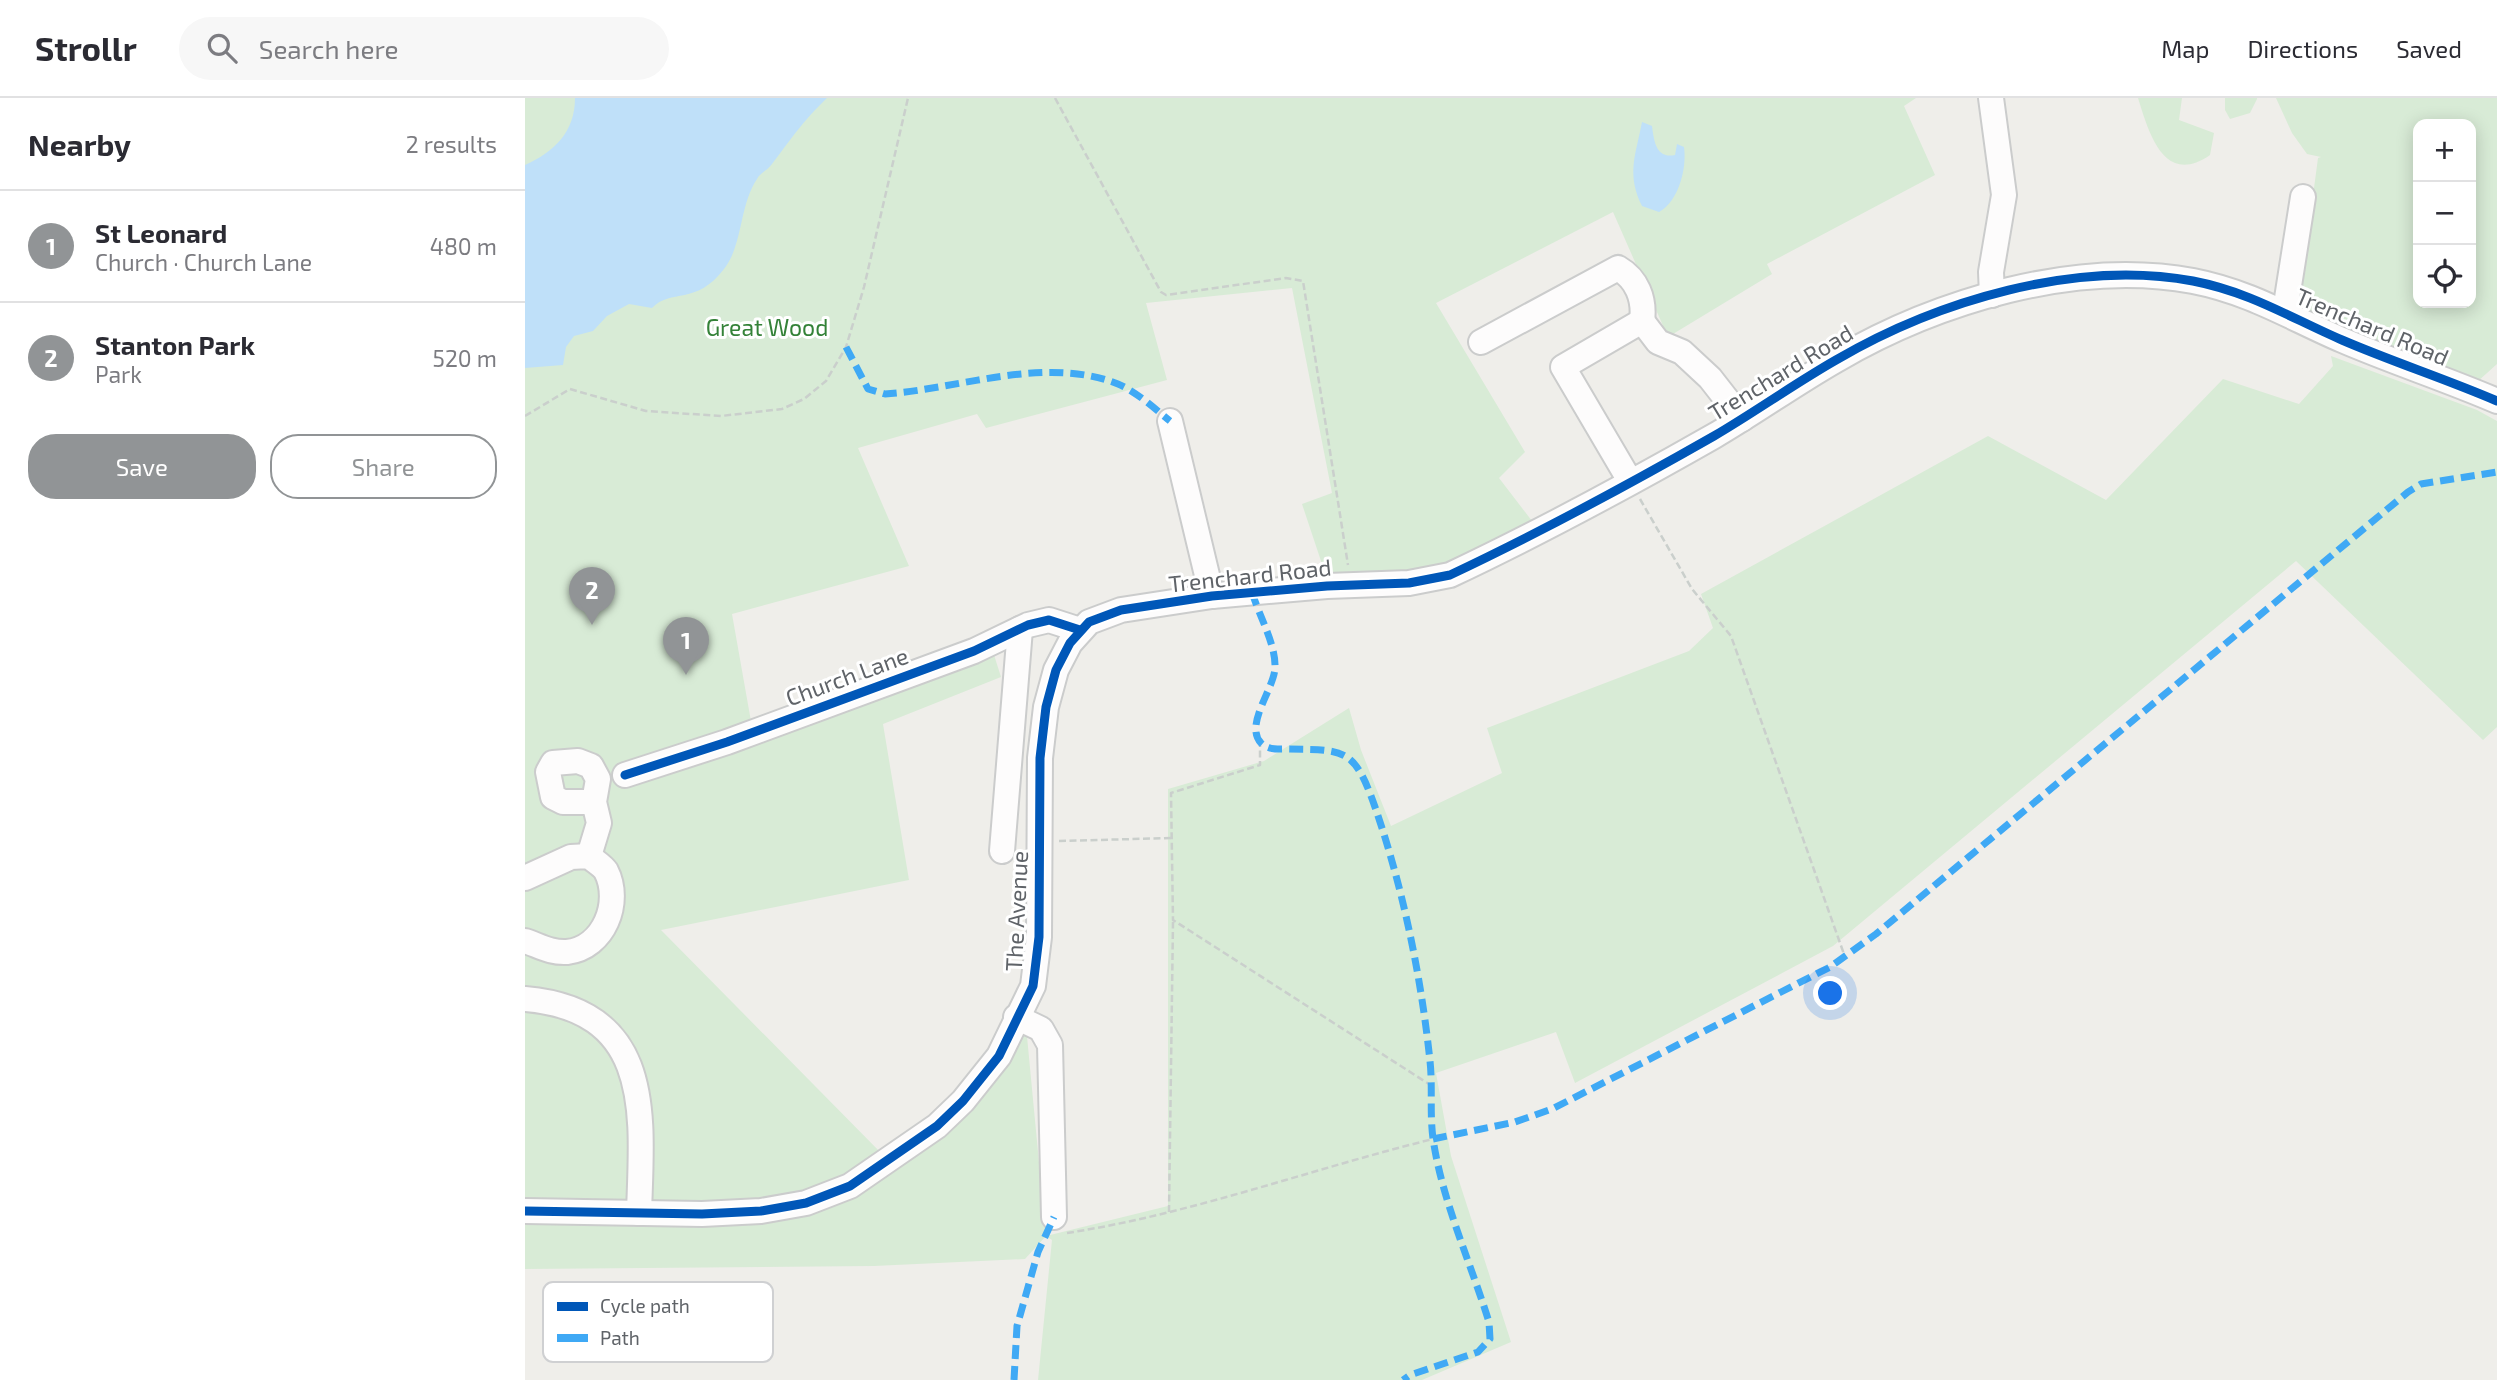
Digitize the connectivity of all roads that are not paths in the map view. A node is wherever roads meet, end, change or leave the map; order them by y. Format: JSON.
{"nodes":[{"id":1,"x":1991,"y":98,"type":"edge"},
{"id":2,"x":2303,"y":197,"type":"dead end"},
{"id":3,"x":1991,"y":295,"type":"junction"},
{"id":4,"x":2285,"y":311,"type":"junction"},
{"id":5,"x":1641,"y":321,"type":"junction"},
{"id":6,"x":1481,"y":342,"type":"dead end"},
{"id":7,"x":2497,"y":401,"type":"edge"},
{"id":8,"x":1742,"y":419,"type":"junction"},
{"id":9,"x":1170,"y":421,"type":"dead end"},
{"id":10,"x":1630,"y":481,"type":"junction"},
{"id":11,"x":1212,"y":596,"type":"junction"},
{"id":12,"x":1084,"y":626,"type":"junction"},
{"id":13,"x":1020,"y":629,"type":"junction"},
{"id":14,"x":625,"y":775,"type":"dead end"},
{"id":15,"x":594,"y":802,"type":"dead end"},
{"id":16,"x":1002,"y":850,"type":"dead end"},
{"id":17,"x":589,"y":856,"type":"junction"},
{"id":18,"x":525,"y":878,"type":"edge"},
{"id":19,"x":525,"y":941,"type":"edge"},
{"id":20,"x":525,"y":999,"type":"edge"},
{"id":21,"x":1016,"y":1017,"type":"junction"},
{"id":22,"x":525,"y":1211,"type":"edge"},
{"id":23,"x":639,"y":1213,"type":"junction"},
{"id":24,"x":1057,"y":1225,"type":"road end"}],
"edges":[{"from":1,"to":3,"type":"street"},
{"from":2,"to":4,"type":"street"},
{"from":3,"to":4,"type":"street","name":"Trenchard Road"},
{"from":3,"to":8,"type":"street","name":"Trenchard Road"},
{"from":4,"to":7,"type":"street","name":"Trenchard Road"},
{"from":5,"to":6,"type":"street"},
{"from":5,"to":8,"type":"street"},
{"from":5,"to":10,"type":"street"},
{"from":8,"to":10,"type":"street","name":"Trenchard Road"},
{"from":9,"to":11,"type":"street"},
{"from":10,"to":11,"type":"street","name":"Trenchard Road"},
{"from":11,"to":12,"type":"street","name":"Trenchard Road"},
{"from":12,"to":13,"type":"street","name":"Church Lane"},
{"from":12,"to":21,"type":"street","name":"The Avenue"},
{"from":13,"to":14,"type":"street","name":"Church Lane"},
{"from":13,"to":16,"type":"street"},
{"from":15,"to":17,"type":"street"},
{"from":17,"to":18,"type":"street"},
{"from":17,"to":19,"type":"street"},
{"from":20,"to":23,"type":"street"},
{"from":21,"to":23,"type":"street","name":"The Avenue"},
{"from":21,"to":24,"type":"street"},
{"from":22,"to":23,"type":"street","name":"The Avenue"}]}
